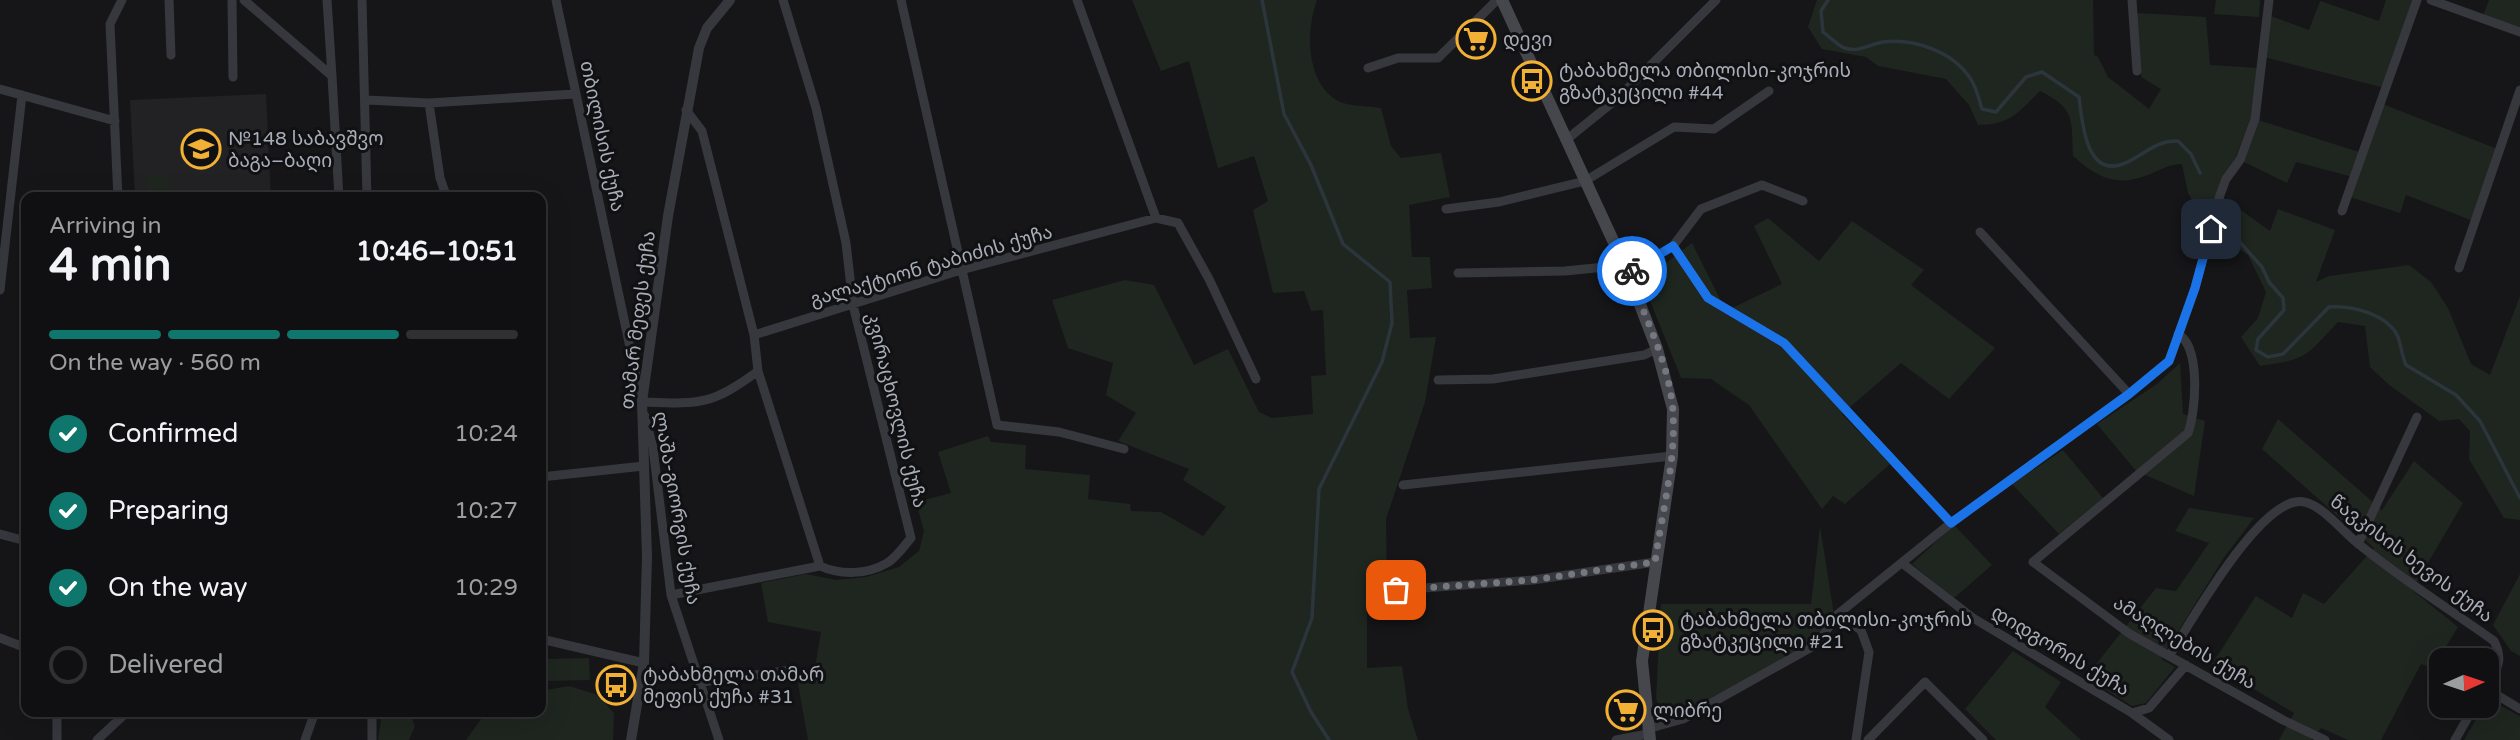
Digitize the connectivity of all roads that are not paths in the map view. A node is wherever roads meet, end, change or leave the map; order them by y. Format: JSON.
{"nodes":[{"id":1,"x":122,"y":0,"type":"edge"},
{"id":2,"x":169,"y":0,"type":"edge"},
{"id":3,"x":232,"y":0,"type":"edge"},
{"id":4,"x":244,"y":0,"type":"edge"},
{"id":5,"x":327,"y":0,"type":"edge"},
{"id":6,"x":362,"y":0,"type":"edge"},
{"id":7,"x":556,"y":0,"type":"edge"},
{"id":8,"x":730,"y":0,"type":"edge"},
{"id":9,"x":783,"y":0,"type":"edge"},
{"id":10,"x":901,"y":0,"type":"edge"},
{"id":11,"x":1077,"y":0,"type":"edge"},
{"id":12,"x":1499,"y":0,"type":"edge"},
{"id":13,"x":1716,"y":0,"type":"edge"},
{"id":14,"x":2132,"y":0,"type":"edge"},
{"id":15,"x":2269,"y":0,"type":"edge"},
{"id":16,"x":2417,"y":0,"type":"edge"},
{"id":17,"x":2431,"y":0,"type":"edge"},
{"id":18,"x":2520,"y":32,"type":"edge"},
{"id":19,"x":171,"y":55,"type":"dead end"},
{"id":20,"x":1368,"y":68,"type":"dead end"},
{"id":21,"x":2137,"y":71,"type":"dead end"},
{"id":22,"x":332,"y":76,"type":"junction"},
{"id":23,"x":233,"y":77,"type":"dead end"},
{"id":24,"x":0,"y":89,"type":"edge"},
{"id":25,"x":2520,"y":90,"type":"edge"},
{"id":26,"x":1769,"y":91,"type":"dead end"},
{"id":27,"x":575,"y":94,"type":"junction"},
{"id":28,"x":22,"y":95,"type":"junction"},
{"id":29,"x":366,"y":100,"type":"junction"},
{"id":30,"x":429,"y":103,"type":"junction"},
{"id":31,"x":686,"y":109,"type":"junction"},
{"id":32,"x":115,"y":121,"type":"junction"},
{"id":33,"x":1566,"y":140,"type":"junction"},
{"id":34,"x":1585,"y":181,"type":"junction"},
{"id":35,"x":118,"y":192,"type":"edge"},
{"id":36,"x":339,"y":192,"type":"edge"},
{"id":37,"x":366,"y":192,"type":"edge"},
{"id":38,"x":445,"y":192,"type":"edge"},
{"id":39,"x":1803,"y":201,"type":"dead end"},
{"id":40,"x":1446,"y":209,"type":"dead end"},
{"id":41,"x":2342,"y":211,"type":"dead end"},
{"id":42,"x":1156,"y":218,"type":"junction"},
{"id":43,"x":1980,"y":232,"type":"dead end"},
{"id":44,"x":1673,"y":246,"type":"junction"},
{"id":45,"x":2459,"y":268,"type":"dead end"},
{"id":46,"x":1626,"y":269,"type":"junction"},
{"id":47,"x":961,"y":270,"type":"junction"},
{"id":48,"x":1458,"y":273,"type":"dead end"},
{"id":49,"x":0,"y":290,"type":"edge"},
{"id":50,"x":853,"y":305,"type":"junction"},
{"id":51,"x":2178,"y":334,"type":"junction"},
{"id":52,"x":754,"y":335,"type":"junction"},
{"id":53,"x":1657,"y":349,"type":"junction"},
{"id":54,"x":758,"y":371,"type":"junction"},
{"id":55,"x":1256,"y":379,"type":"dead end"},
{"id":56,"x":1438,"y":380,"type":"dead end"},
{"id":57,"x":2129,"y":394,"type":"junction"},
{"id":58,"x":642,"y":402,"type":"junction"},
{"id":59,"x":2417,"y":417,"type":"dead end"},
{"id":60,"x":1124,"y":449,"type":"dead end"},
{"id":61,"x":1672,"y":456,"type":"junction"},
{"id":62,"x":644,"y":466,"type":"junction"},
{"id":63,"x":546,"y":476,"type":"edge"},
{"id":64,"x":1403,"y":485,"type":"dead end"},
{"id":65,"x":1951,"y":523,"type":"junction"},
{"id":66,"x":0,"y":534,"type":"edge"},
{"id":67,"x":21,"y":540,"type":"edge"},
{"id":68,"x":2358,"y":544,"type":"junction"},
{"id":69,"x":1655,"y":562,"type":"junction"},
{"id":70,"x":1902,"y":563,"type":"junction"},
{"id":71,"x":820,"y":566,"type":"junction"},
{"id":72,"x":1396,"y":590,"type":"dead end"},
{"id":73,"x":671,"y":595,"type":"junction"},
{"id":74,"x":1838,"y":614,"type":"junction"},
{"id":75,"x":0,"y":638,"type":"edge"},
{"id":76,"x":546,"y":640,"type":"edge"},
{"id":77,"x":21,"y":646,"type":"edge"},
{"id":78,"x":2498,"y":648,"type":"edge"},
{"id":79,"x":2169,"y":656,"type":"junction"},
{"id":80,"x":644,"y":663,"type":"junction"},
{"id":81,"x":2186,"y":666,"type":"junction"},
{"id":82,"x":792,"y":670,"type":"dead end"},
{"id":83,"x":702,"y":682,"type":"junction"},
{"id":84,"x":2499,"y":695,"type":"edge"},
{"id":85,"x":2520,"y":709,"type":"edge"},
{"id":86,"x":2132,"y":713,"type":"junction"},
{"id":87,"x":57,"y":717,"type":"edge"},
{"id":88,"x":122,"y":717,"type":"edge"},
{"id":89,"x":313,"y":717,"type":"edge"},
{"id":90,"x":372,"y":717,"type":"edge"},
{"id":91,"x":2468,"y":718,"type":"edge"},
{"id":92,"x":108,"y":730,"type":"junction"},
{"id":93,"x":1648,"y":734,"type":"edge"},
{"id":94,"x":57,"y":740,"type":"edge"},
{"id":95,"x":97,"y":740,"type":"edge"},
{"id":96,"x":112,"y":740,"type":"edge"},
{"id":97,"x":304,"y":740,"type":"edge"},
{"id":98,"x":372,"y":740,"type":"edge"},
{"id":99,"x":631,"y":740,"type":"edge"},
{"id":100,"x":719,"y":740,"type":"edge"},
{"id":101,"x":1616,"y":740,"type":"edge"},
{"id":102,"x":1856,"y":740,"type":"edge"},
{"id":103,"x":1868,"y":740,"type":"edge"},
{"id":104,"x":1983,"y":740,"type":"edge"},
{"id":105,"x":2169,"y":740,"type":"edge"},
{"id":106,"x":2325,"y":740,"type":"edge"},
{"id":107,"x":2455,"y":740,"type":"edge"}],
"edges":[{"from":1,"to":32,"type":"street"},
{"from":2,"to":19,"type":"street"},
{"from":3,"to":23,"type":"street"},
{"from":4,"to":22,"type":"street"},
{"from":5,"to":22,"type":"street"},
{"from":6,"to":29,"type":"street"},
{"from":7,"to":27,"type":"street","name":"თბილისის ქუჩა"},
{"from":8,"to":31,"type":"street","name":"თამარ მეფეს ქუჩა"},
{"from":9,"to":50,"type":"street","name":"კვირაცხოვლის ქუჩა"},
{"from":10,"to":47,"type":"street"},
{"from":11,"to":42,"type":"street"},
{"from":12,"to":20,"type":"street"},
{"from":12,"to":33,"type":"main road"},
{"from":13,"to":33,"type":"street"},
{"from":14,"to":21,"type":"street"},
{"from":15,"to":51,"type":"street"},
{"from":16,"to":41,"type":"street"},
{"from":17,"to":18,"type":"street"},
{"from":22,"to":36,"type":"street"},
{"from":24,"to":28,"type":"street"},
{"from":25,"to":45,"type":"street"},
{"from":26,"to":34,"type":"street"},
{"from":27,"to":30,"type":"street"},
{"from":27,"to":58,"type":"street","name":"თბილისის ქუჩა"},
{"from":28,"to":32,"type":"street"},
{"from":28,"to":49,"type":"street"},
{"from":29,"to":30,"type":"street"},
{"from":29,"to":37,"type":"street"},
{"from":30,"to":38,"type":"street"},
{"from":31,"to":52,"type":"street"},
{"from":31,"to":58,"type":"street","name":"თამარ მეფეს ქუჩა"},
{"from":32,"to":35,"type":"street"},
{"from":33,"to":34,"type":"main road"},
{"from":34,"to":40,"type":"street"},
{"from":34,"to":46,"type":"main road"},
{"from":39,"to":44,"type":"street"},
{"from":42,"to":47,"type":"street","name":"გალაქტიონ ტაბიძის ქუჩა"},
{"from":42,"to":55,"type":"street"},
{"from":43,"to":57,"type":"street"},
{"from":44,"to":46,"type":"street"},
{"from":44,"to":65,"type":"street"},
{"from":46,"to":48,"type":"street"},
{"from":46,"to":53,"type":"main road"},
{"from":47,"to":50,"type":"street","name":"გალაქტიონ ტაბიძის ქუჩა"},
{"from":47,"to":60,"type":"street"},
{"from":50,"to":52,"type":"street","name":"გალაქტიონ ტაბიძის ქუჩა"},
{"from":50,"to":71,"type":"street","name":"კვირაცხოვლის ქუჩა"},
{"from":51,"to":57,"type":"street"},
{"from":51,"to":79,"type":"street","name":"ამაღლების ქუჩა"},
{"from":52,"to":54,"type":"street"},
{"from":53,"to":56,"type":"street"},
{"from":53,"to":61,"type":"main road"},
{"from":54,"to":58,"type":"street"},
{"from":54,"to":71,"type":"street"},
{"from":57,"to":65,"type":"street"},
{"from":58,"to":62,"type":"street","name":"თამარ მეფეს ქუჩა"},
{"from":58,"to":73,"type":"street","name":"ლაშა-გიორგის ქუჩა"},
{"from":59,"to":68,"type":"street"},
{"from":61,"to":64,"type":"street"},
{"from":61,"to":69,"type":"main road"},
{"from":62,"to":63,"type":"street"},
{"from":62,"to":80,"type":"street","name":"თამარ მეფეს ქუჩა"},
{"from":65,"to":70,"type":"street"},
{"from":66,"to":67,"type":"street"},
{"from":68,"to":78,"type":"street","name":"წავკისის ხევის ქუჩა"},
{"from":68,"to":79,"type":"street","name":"წავკისის ხევის ქუჩა"},
{"from":69,"to":72,"type":"street"},
{"from":69,"to":93,"type":"main road"},
{"from":70,"to":74,"type":"street"},
{"from":70,"to":86,"type":"street","name":"დიდგორის ქუჩა"},
{"from":71,"to":73,"type":"street","name":"კვირაცხოვლის ქუჩა"},
{"from":73,"to":83,"type":"street","name":"ლაშა-გიორგის ქუჩა"},
{"from":74,"to":93,"type":"street"},
{"from":74,"to":102,"type":"street"},
{"from":75,"to":77,"type":"street"},
{"from":76,"to":80,"type":"street"},
{"from":79,"to":81,"type":"street","name":"ამაღლების ქუჩა"},
{"from":80,"to":99,"type":"street","name":"თამარ მეფეს ქუჩა"},
{"from":81,"to":86,"type":"street"},
{"from":81,"to":106,"type":"street","name":"ამაღლების ქუჩა"},
{"from":82,"to":83,"type":"street"},
{"from":83,"to":100,"type":"street","name":"ლაშა-გიორგის ქუჩა"},
{"from":84,"to":85,"type":"street","name":"წავკისის ხევის ქუჩა"},
{"from":86,"to":105,"type":"street","name":"დიდგორის ქუჩა"},
{"from":87,"to":94,"type":"street"},
{"from":88,"to":92,"type":"street"},
{"from":89,"to":97,"type":"street"},
{"from":90,"to":98,"type":"street"},
{"from":91,"to":107,"type":"street"},
{"from":92,"to":95,"type":"street"},
{"from":92,"to":96,"type":"street"},
{"from":93,"to":101,"type":"street"},
{"from":103,"to":104,"type":"street"}]}
